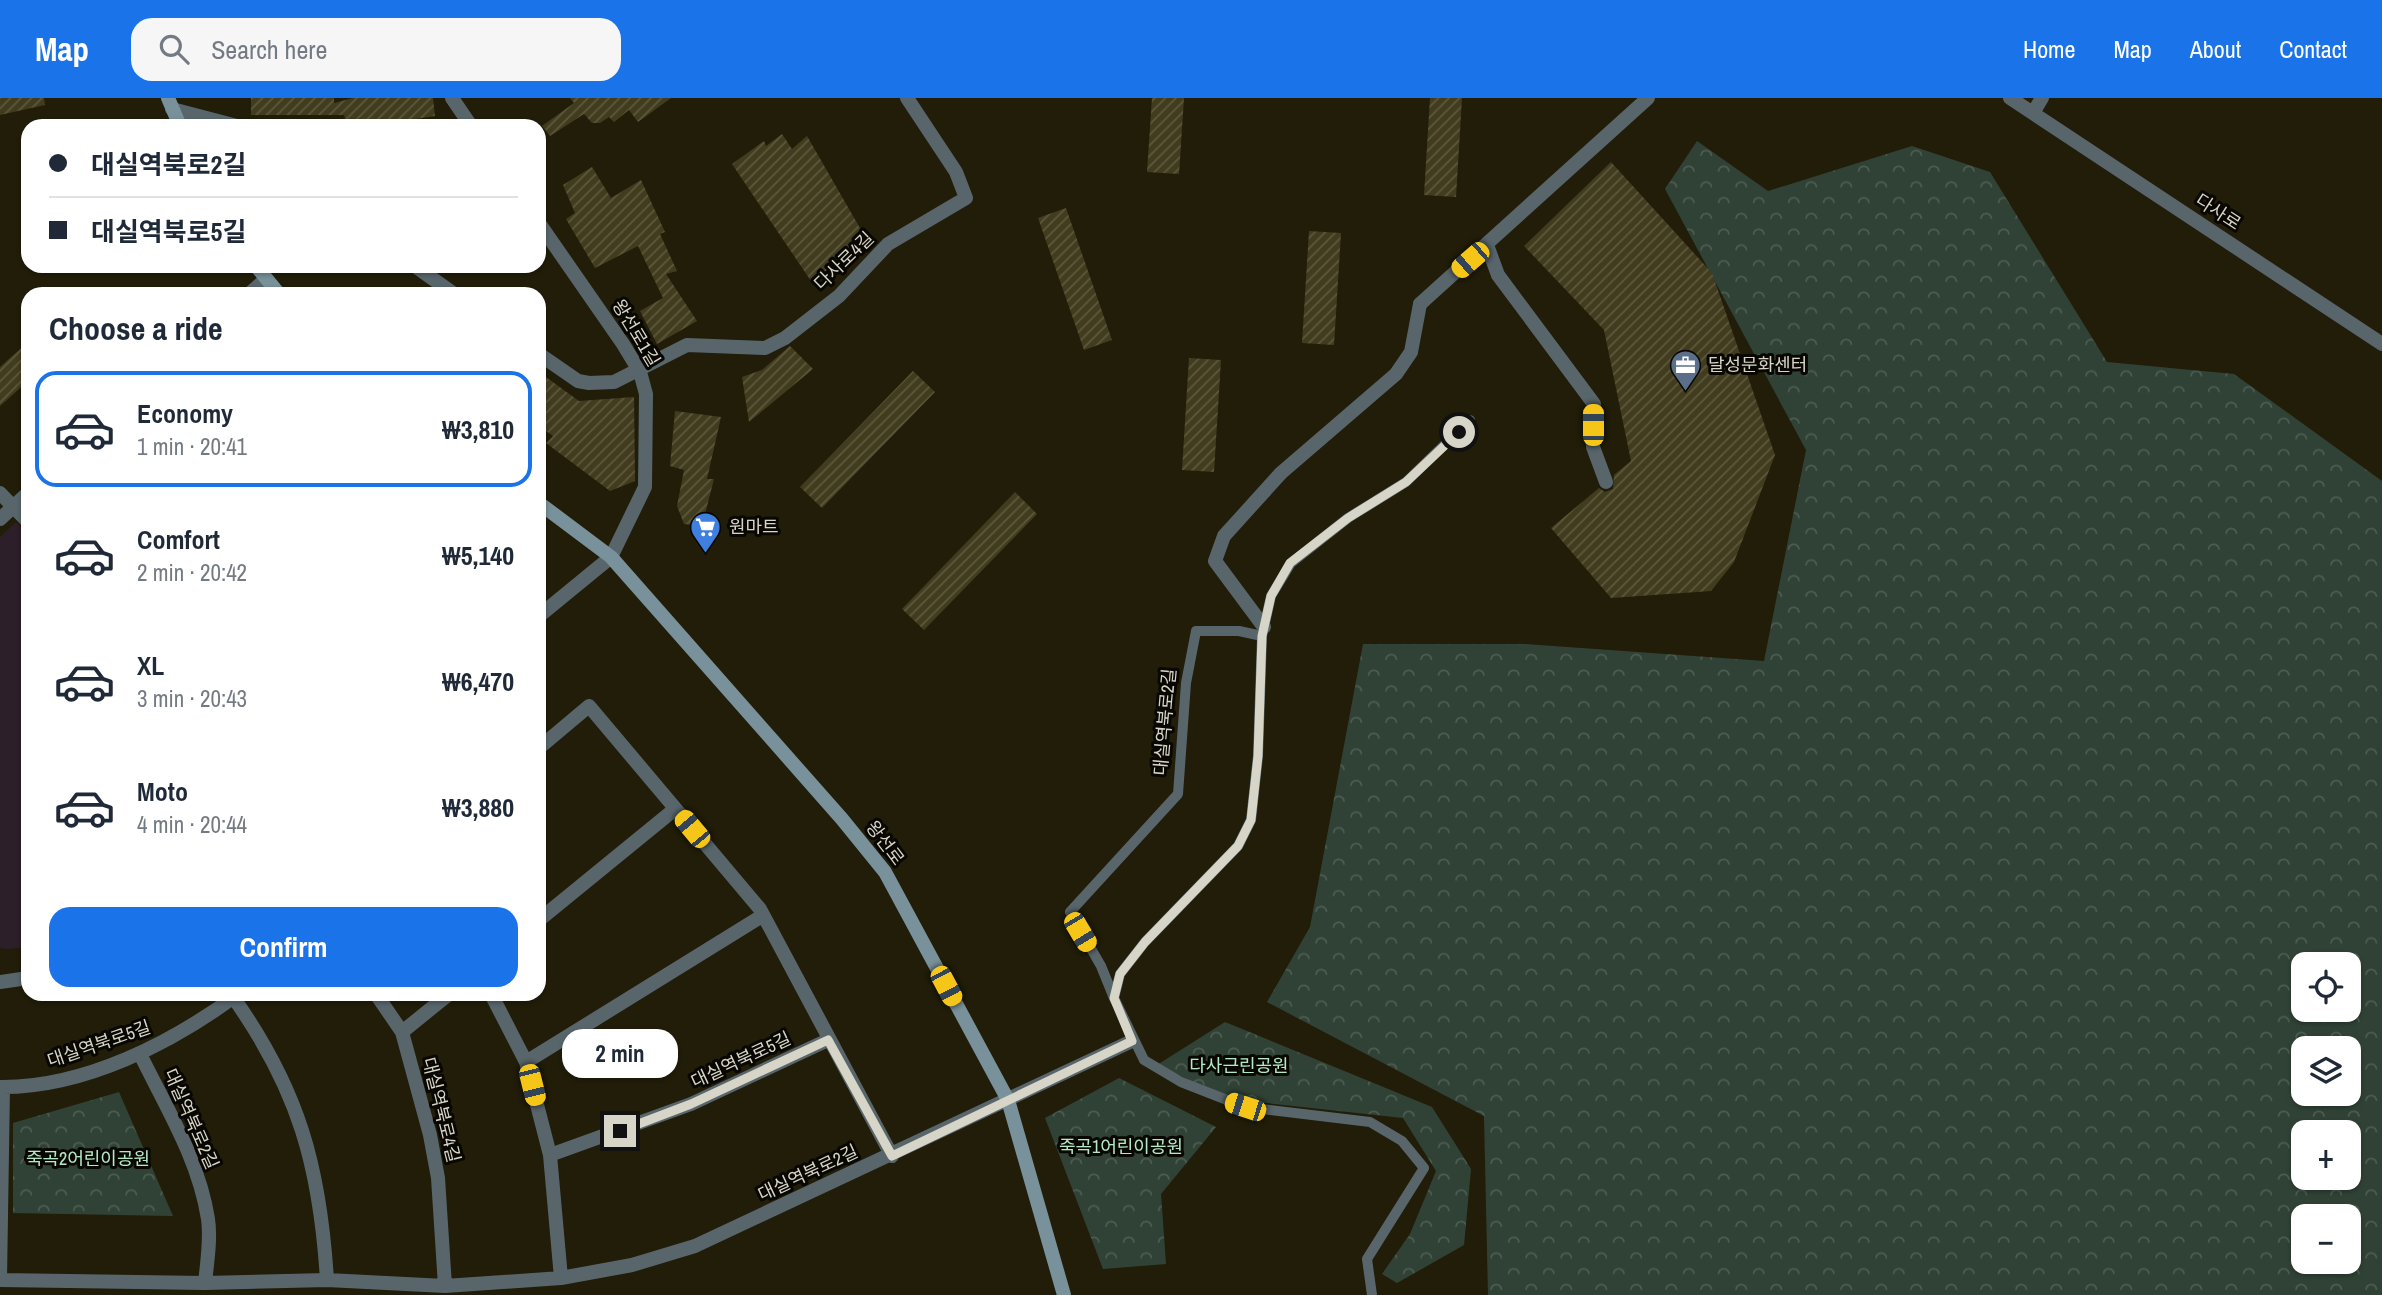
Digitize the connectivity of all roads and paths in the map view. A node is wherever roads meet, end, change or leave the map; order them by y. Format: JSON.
{"nodes":[{"id":1,"x":452,"y":98,"type":"edge"},
{"id":2,"x":907,"y":98,"type":"edge"},
{"id":3,"x":1648,"y":98,"type":"edge"},
{"id":4,"x":2010,"y":98,"type":"edge"},
{"id":5,"x":2042,"y":98,"type":"edge"},
{"id":6,"x":170,"y":104,"type":"edge"},
{"id":7,"x":2033,"y":113,"type":"junction"},
{"id":8,"x":216,"y":119,"type":"edge"},
{"id":9,"x":466,"y":119,"type":"edge"},
{"id":10,"x":546,"y":233,"type":"edge"},
{"id":11,"x":1487,"y":245,"type":"junction"},
{"id":12,"x":261,"y":273,"type":"edge"},
{"id":13,"x":425,"y":273,"type":"edge"},
{"id":14,"x":266,"y":279,"type":"junction"},
{"id":15,"x":257,"y":287,"type":"edge"},
{"id":16,"x":273,"y":287,"type":"edge"},
{"id":17,"x":444,"y":287,"type":"edge"},
{"id":18,"x":2382,"y":344,"type":"edge"},
{"id":19,"x":546,"y":359,"type":"edge"},
{"id":20,"x":640,"y":372,"type":"junction"},
{"id":21,"x":1470,"y":420,"type":"dead end"},
{"id":22,"x":1606,"y":482,"type":"dead end"},
{"id":23,"x":0,"y":493,"type":"edge"},
{"id":24,"x":21,"y":500,"type":"edge"},
{"id":25,"x":13,"y":507,"type":"junction"},
{"id":26,"x":546,"y":508,"type":"edge"},
{"id":27,"x":21,"y":515,"type":"edge"},
{"id":28,"x":0,"y":519,"type":"edge"},
{"id":29,"x":611,"y":557,"type":"junction"},
{"id":30,"x":546,"y":611,"type":"edge"},
{"id":31,"x":1263,"y":632,"type":"junction"},
{"id":32,"x":546,"y":742,"type":"edge"},
{"id":33,"x":675,"y":808,"type":"junction"},
{"id":34,"x":546,"y":914,"type":"edge"},
{"id":35,"x":762,"y":916,"type":"junction"},
{"id":36,"x":21,"y":979,"type":"edge"},
{"id":37,"x":0,"y":982,"type":"edge"},
{"id":38,"x":1114,"y":998,"type":"junction"},
{"id":39,"x":228,"y":1001,"type":"edge"},
{"id":40,"x":238,"y":1001,"type":"edge"},
{"id":41,"x":381,"y":1001,"type":"edge"},
{"id":42,"x":440,"y":1001,"type":"edge"},
{"id":43,"x":495,"y":1001,"type":"edge"},
{"id":44,"x":402,"y":1032,"type":"junction"},
{"id":45,"x":828,"y":1040,"type":"junction"},
{"id":46,"x":1132,"y":1041,"type":"junction"},
{"id":47,"x":140,"y":1054,"type":"junction"},
{"id":48,"x":526,"y":1062,"type":"junction"},
{"id":49,"x":2,"y":1087,"type":"edge"},
{"id":50,"x":1008,"y":1100,"type":"junction"},
{"id":51,"x":550,"y":1155,"type":"junction"},
{"id":52,"x":892,"y":1156,"type":"junction"},
{"id":53,"x":561,"y":1278,"type":"junction"},
{"id":54,"x":0,"y":1280,"type":"edge"},
{"id":55,"x":327,"y":1280,"type":"junction"},
{"id":56,"x":205,"y":1283,"type":"junction"},
{"id":57,"x":445,"y":1286,"type":"junction"},
{"id":58,"x":1063,"y":1295,"type":"edge"},
{"id":59,"x":1372,"y":1295,"type":"edge"}],
"edges":[{"from":1,"to":9,"type":"street"},
{"from":2,"to":20,"type":"street","name":"다사로4길"},
{"from":3,"to":11,"type":"street"},
{"from":4,"to":7,"type":"street","name":"다사로"},
{"from":5,"to":7,"type":"street"},
{"from":6,"to":8,"type":"street"},
{"from":7,"to":18,"type":"street","name":"다사로"},
{"from":10,"to":20,"type":"street","name":"왕선로1길"},
{"from":11,"to":22,"type":"street"},
{"from":11,"to":31,"type":"street"},
{"from":12,"to":14,"type":"main road"},
{"from":13,"to":17,"type":"street"},
{"from":14,"to":15,"type":"street"},
{"from":14,"to":16,"type":"main road"},
{"from":19,"to":20,"type":"street"},
{"from":20,"to":29,"type":"street","name":"왕선로1길"},
{"from":21,"to":31,"type":"lane"},
{"from":23,"to":25,"type":"street"},
{"from":24,"to":25,"type":"street"},
{"from":25,"to":27,"type":"street"},
{"from":25,"to":28,"type":"street"},
{"from":26,"to":29,"type":"main road","name":"왕선로"},
{"from":29,"to":30,"type":"street"},
{"from":29,"to":50,"type":"main road","name":"왕선로"},
{"from":31,"to":38,"type":"lane"},
{"from":31,"to":38,"type":"lane","name":"대실역북로2길"},
{"from":32,"to":33,"type":"street"},
{"from":33,"to":34,"type":"street"},
{"from":33,"to":35,"type":"street"},
{"from":35,"to":45,"type":"street"},
{"from":35,"to":48,"type":"street"},
{"from":36,"to":37,"type":"street"},
{"from":38,"to":46,"type":"lane","name":"대실역북로2길"},
{"from":39,"to":47,"type":"street","name":"대실역북로5길"},
{"from":40,"to":55,"type":"street"},
{"from":41,"to":44,"type":"street","name":"대실역북로4길"},
{"from":42,"to":44,"type":"street"},
{"from":43,"to":48,"type":"street"},
{"from":44,"to":57,"type":"street","name":"대실역북로4길"},
{"from":45,"to":51,"type":"street","name":"대실역북로5길"},
{"from":45,"to":52,"type":"street"},
{"from":46,"to":50,"type":"street","name":"대실역북로2길"},
{"from":46,"to":59,"type":"lane"},
{"from":47,"to":49,"type":"street","name":"대실역북로5길"},
{"from":47,"to":56,"type":"street","name":"대실역북로2길"},
{"from":48,"to":51,"type":"street"},
{"from":49,"to":54,"type":"street","name":"대실역북로2길"},
{"from":50,"to":52,"type":"street","name":"대실역북로2길"},
{"from":50,"to":58,"type":"main road","name":"왕선로"},
{"from":51,"to":53,"type":"street"},
{"from":52,"to":53,"type":"street","name":"대실역북로2길"},
{"from":53,"to":57,"type":"street","name":"대실역북로2길"},
{"from":54,"to":56,"type":"street","name":"대실역북로2길"},
{"from":55,"to":56,"type":"street","name":"대실역북로2길"},
{"from":55,"to":57,"type":"street","name":"대실역북로2길"}]}
